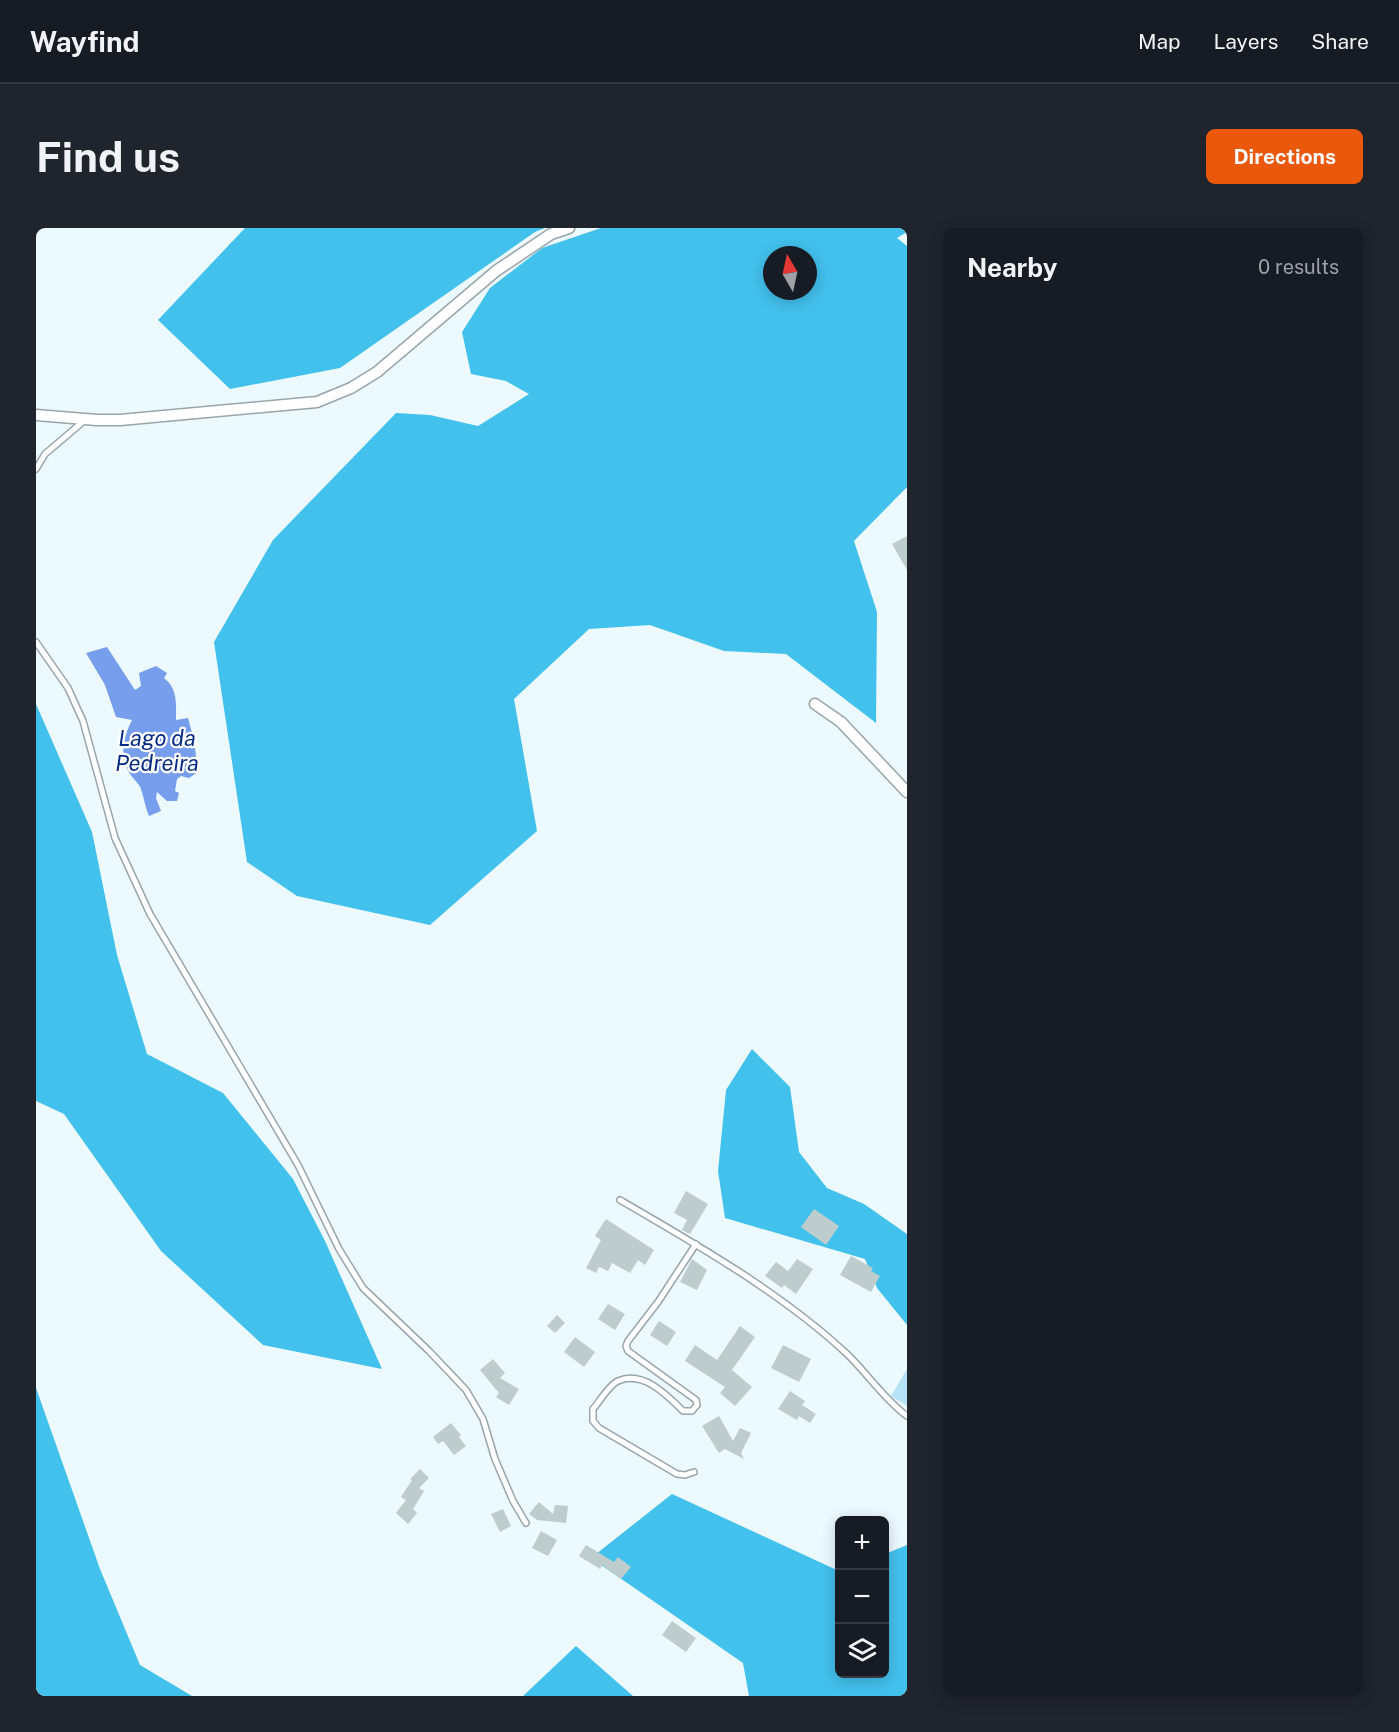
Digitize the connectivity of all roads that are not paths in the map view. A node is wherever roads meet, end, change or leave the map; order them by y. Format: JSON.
{"nodes":[{"id":1,"x":569,"y":228,"type":"edge"},
{"id":2,"x":36,"y":415,"type":"edge"},
{"id":3,"x":85,"y":419,"type":"junction"},
{"id":4,"x":36,"y":469,"type":"edge"},
{"id":5,"x":36,"y":642,"type":"edge"},
{"id":6,"x":815,"y":704,"type":"dead end"},
{"id":7,"x":907,"y":792,"type":"edge"},
{"id":8,"x":620,"y":1200,"type":"dead end"},
{"id":9,"x":696,"y":1244,"type":"junction"},
{"id":10,"x":907,"y":1416,"type":"edge"},
{"id":11,"x":694,"y":1472,"type":"dead end"},
{"id":12,"x":526,"y":1523,"type":"dead end"}],
"edges":[{"from":1,"to":3,"type":"street"},
{"from":2,"to":3,"type":"street"},
{"from":3,"to":4,"type":"lane"},
{"from":5,"to":12,"type":"lane"},
{"from":6,"to":7,"type":"street"},
{"from":8,"to":9,"type":"lane"},
{"from":9,"to":10,"type":"lane"},
{"from":9,"to":11,"type":"lane"}]}
